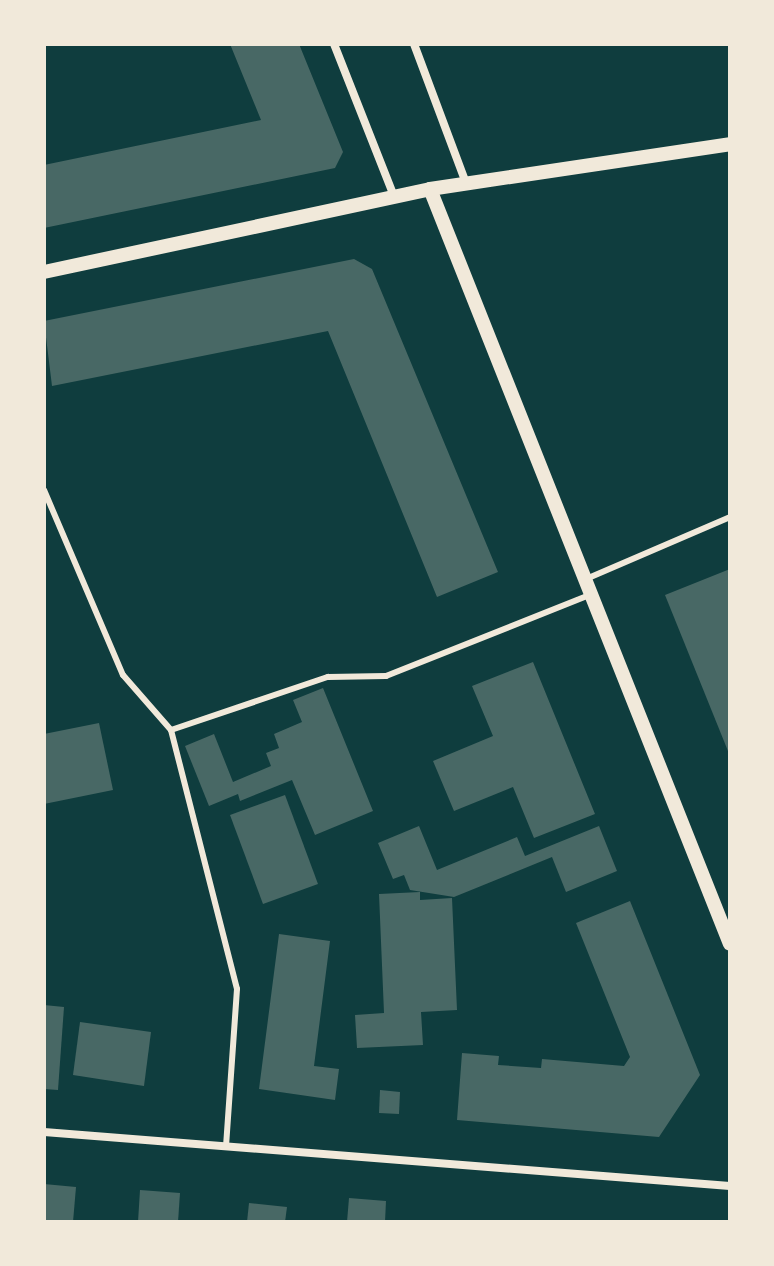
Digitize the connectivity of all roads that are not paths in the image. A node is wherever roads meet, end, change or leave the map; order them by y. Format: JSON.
{"nodes":[{"id":1,"x":334,"y":44,"type":"edge"},
{"id":2,"x":414,"y":44,"type":"edge"},
{"id":3,"x":730,"y":144,"type":"edge"},
{"id":4,"x":466,"y":183,"type":"junction"},
{"id":5,"x":430,"y":189,"type":"junction"},
{"id":6,"x":394,"y":196,"type":"junction"},
{"id":7,"x":44,"y":272,"type":"edge"},
{"id":8,"x":44,"y":490,"type":"edge"},
{"id":9,"x":730,"y":517,"type":"edge"},
{"id":10,"x":585,"y":580,"type":"junction"},
{"id":11,"x":590,"y":595,"type":"junction"},
{"id":12,"x":171,"y":730,"type":"junction"},
{"id":13,"x":730,"y":944,"type":"edge"},
{"id":14,"x":44,"y":1132,"type":"edge"},
{"id":15,"x":226,"y":1146,"type":"junction"},
{"id":16,"x":730,"y":1186,"type":"edge"}],
"edges":[{"from":1,"to":6,"type":"street"},
{"from":2,"to":4,"type":"street"},
{"from":3,"to":4,"type":"street"},
{"from":4,"to":5,"type":"street"},
{"from":5,"to":6,"type":"street"},
{"from":5,"to":10,"type":"street"},
{"from":6,"to":7,"type":"street"},
{"from":8,"to":12,"type":"lane"},
{"from":9,"to":10,"type":"lane"},
{"from":10,"to":11,"type":"street"},
{"from":11,"to":12,"type":"lane"},
{"from":11,"to":13,"type":"street"},
{"from":12,"to":15,"type":"lane"},
{"from":14,"to":15,"type":"street"},
{"from":15,"to":16,"type":"street"}]}
